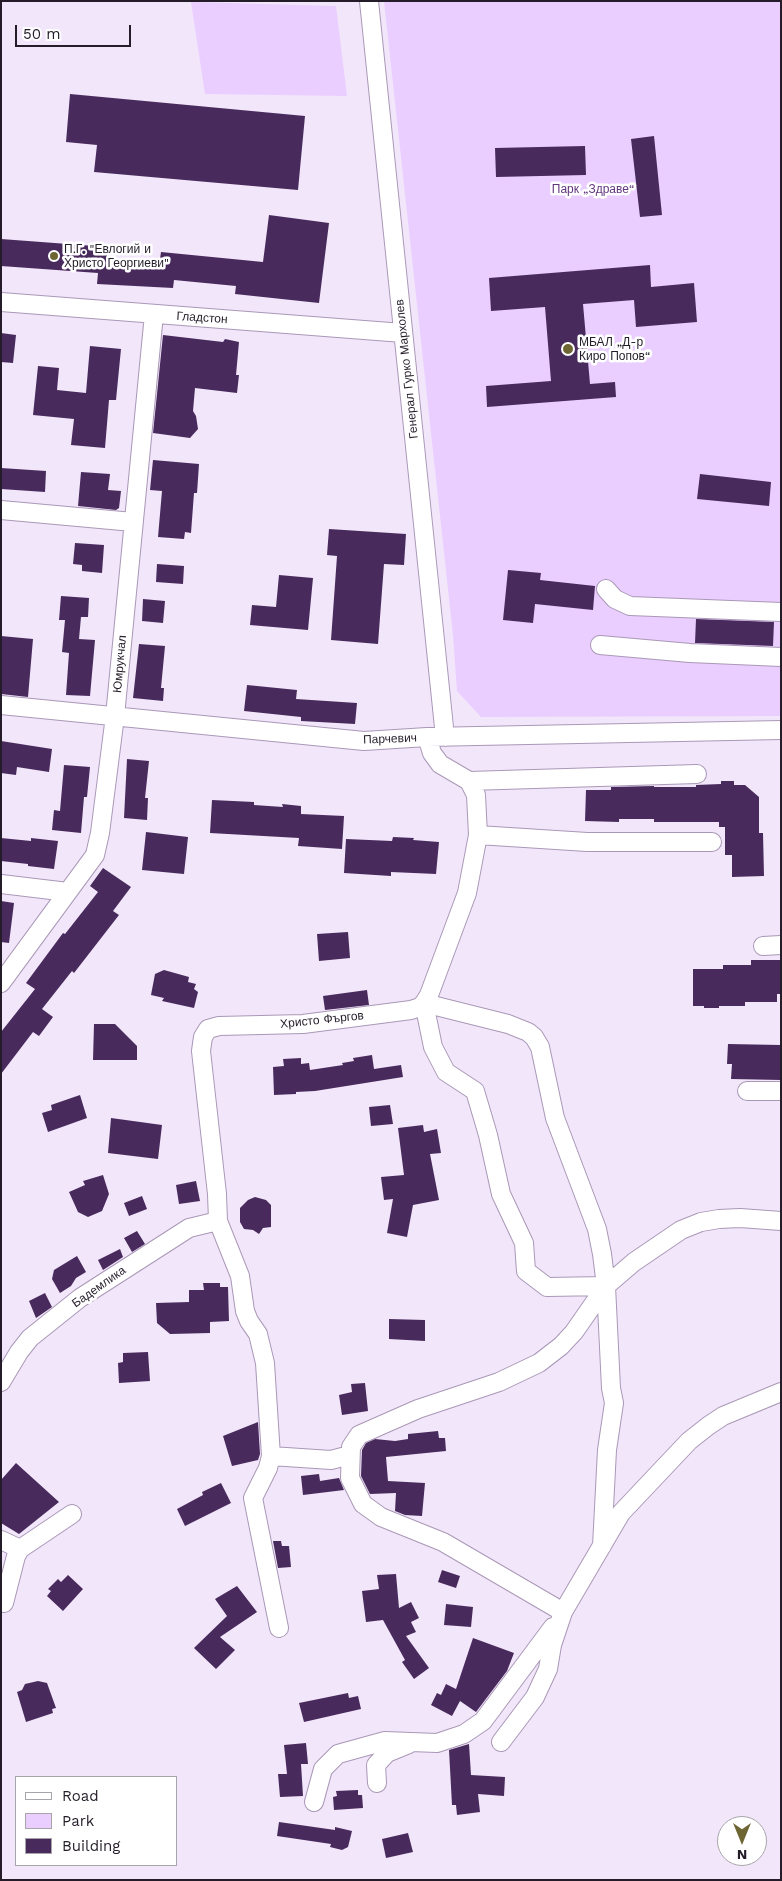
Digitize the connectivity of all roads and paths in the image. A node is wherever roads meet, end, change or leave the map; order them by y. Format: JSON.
{"nodes":[{"id":1,"x":369,"y":1,"type":"edge"},
{"id":2,"x":1,"y":302,"type":"edge"},
{"id":3,"x":154,"y":314,"type":"junction"},
{"id":4,"x":403,"y":333,"type":"junction"},
{"id":5,"x":1,"y":510,"type":"edge"},
{"id":6,"x":133,"y":522,"type":"junction"},
{"id":7,"x":606,"y":589,"type":"dead end"},
{"id":8,"x":781,"y":612,"type":"edge"},
{"id":9,"x":600,"y":645,"type":"dead end"},
{"id":10,"x":781,"y":657,"type":"edge"},
{"id":11,"x":1,"y":705,"type":"edge"},
{"id":12,"x":115,"y":716,"type":"junction"},
{"id":13,"x":781,"y":730,"type":"edge"},
{"id":14,"x":427,"y":737,"type":"junction"},
{"id":15,"x":445,"y":737,"type":"junction"},
{"id":16,"x":697,"y":774,"type":"dead end"},
{"id":17,"x":469,"y":781,"type":"junction"},
{"id":18,"x":478,"y":835,"type":"junction"},
{"id":19,"x":712,"y":842,"type":"dead end"},
{"id":20,"x":1,"y":884,"type":"edge"},
{"id":21,"x":68,"y":892,"type":"junction"},
{"id":22,"x":781,"y":945,"type":"edge"},
{"id":23,"x":763,"y":946,"type":"dead end"},
{"id":24,"x":1,"y":983,"type":"edge"},
{"id":25,"x":424,"y":1003,"type":"junction"},
{"id":26,"x":747,"y":1091,"type":"dead end"},
{"id":27,"x":781,"y":1091,"type":"edge"},
{"id":28,"x":218,"y":1222,"type":"junction"},
{"id":29,"x":781,"y":1222,"type":"edge"},
{"id":30,"x":606,"y":1286,"type":"junction"},
{"id":31,"x":1,"y":1382,"type":"edge"},
{"id":32,"x":781,"y":1392,"type":"edge"},
{"id":33,"x":350,"y":1455,"type":"junction"},
{"id":34,"x":270,"y":1456,"type":"junction"},
{"id":35,"x":72,"y":1514,"type":"dead end"},
{"id":36,"x":1,"y":1540,"type":"edge"},
{"id":37,"x":602,"y":1546,"type":"junction"},
{"id":38,"x":20,"y":1549,"type":"junction"},
{"id":39,"x":4,"y":1603,"type":"dead end"},
{"id":40,"x":563,"y":1614,"type":"junction"},
{"id":41,"x":279,"y":1628,"type":"dead end"},
{"id":42,"x":414,"y":1742,"type":"junction"},
{"id":43,"x":501,"y":1742,"type":"dead end"},
{"id":44,"x":377,"y":1783,"type":"dead end"},
{"id":45,"x":314,"y":1802,"type":"dead end"}],
"edges":[{"from":1,"to":4,"type":"street","name":"Генерал Гурко Мархолев"},
{"from":2,"to":3,"type":"street","name":"Гладстон"},
{"from":3,"to":4,"type":"street","name":"Гладстон"},
{"from":3,"to":6,"type":"street","name":"Юмрукчал"},
{"from":4,"to":15,"type":"street","name":"Генерал Гурко Мархолев"},
{"from":5,"to":6,"type":"street"},
{"from":6,"to":12,"type":"street","name":"Юмрукчал"},
{"from":7,"to":8,"type":"street"},
{"from":9,"to":10,"type":"street"},
{"from":11,"to":12,"type":"street","name":"Парчевич"},
{"from":12,"to":14,"type":"street","name":"Парчевич"},
{"from":12,"to":21,"type":"street","name":"Юмрукчал"},
{"from":13,"to":15,"type":"street","name":"Парчевич"},
{"from":14,"to":15,"type":"street","name":"Парчевич"},
{"from":14,"to":17,"type":"street"},
{"from":16,"to":17,"type":"street"},
{"from":17,"to":18,"type":"street"},
{"from":18,"to":19,"type":"street"},
{"from":18,"to":25,"type":"street"},
{"from":20,"to":21,"type":"street"},
{"from":21,"to":24,"type":"street","name":"Юмрукчал"},
{"from":22,"to":23,"type":"street"},
{"from":25,"to":28,"type":"street","name":"Христо Фъргов"},
{"from":25,"to":30,"type":"street"},
{"from":25,"to":30,"type":"street"},
{"from":26,"to":27,"type":"street"},
{"from":28,"to":31,"type":"street","name":"Бадемлика"},
{"from":28,"to":34,"type":"street"},
{"from":29,"to":30,"type":"street"},
{"from":30,"to":33,"type":"street"},
{"from":30,"to":37,"type":"street"},
{"from":32,"to":37,"type":"street"},
{"from":33,"to":34,"type":"street"},
{"from":33,"to":40,"type":"street"},
{"from":34,"to":41,"type":"street"},
{"from":35,"to":38,"type":"street"},
{"from":36,"to":38,"type":"street"},
{"from":37,"to":40,"type":"street"},
{"from":38,"to":39,"type":"street"},
{"from":40,"to":42,"type":"street"},
{"from":40,"to":43,"type":"street"},
{"from":42,"to":44,"type":"street"},
{"from":42,"to":45,"type":"street"}]}
